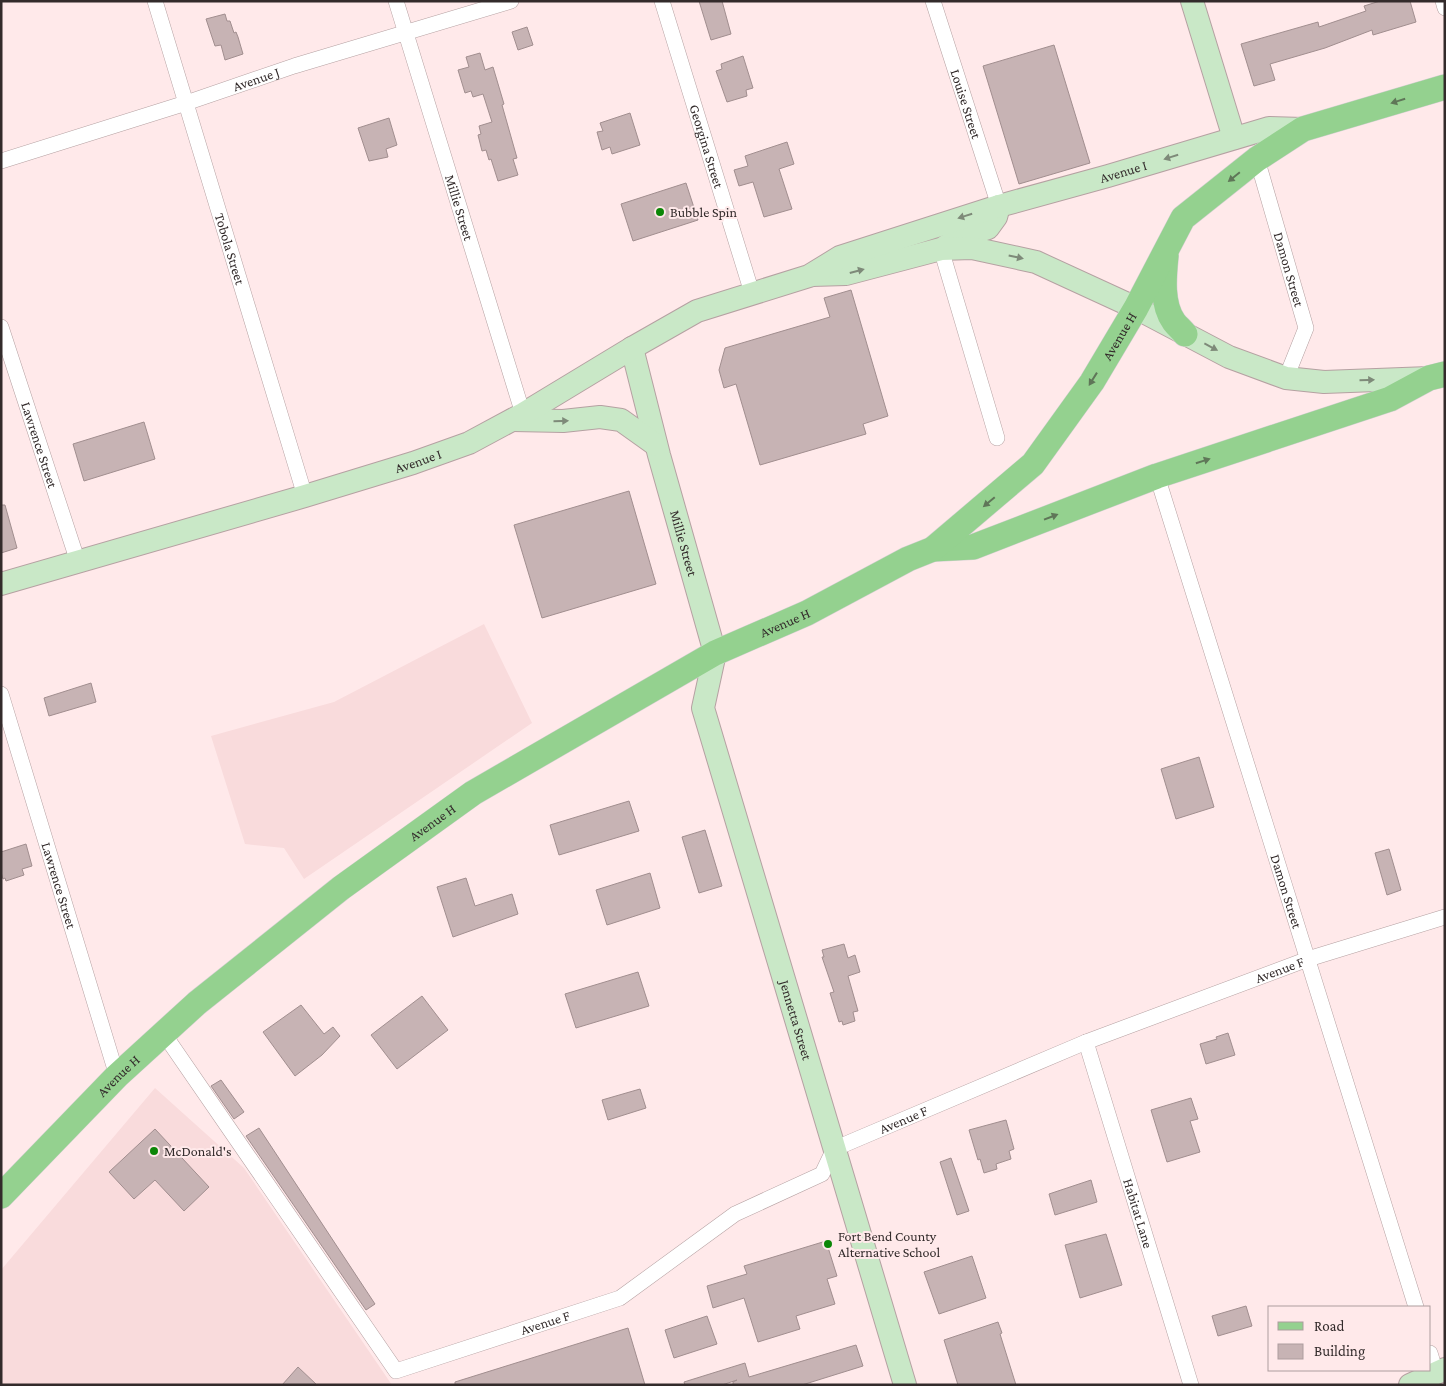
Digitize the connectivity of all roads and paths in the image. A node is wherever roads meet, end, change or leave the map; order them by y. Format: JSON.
{"nodes":[{"id":1,"x":155,"y":1,"type":"edge"},
{"id":2,"x":396,"y":1,"type":"edge"},
{"id":3,"x":511,"y":1,"type":"edge"},
{"id":4,"x":662,"y":1,"type":"edge"},
{"id":5,"x":933,"y":1,"type":"edge"},
{"id":6,"x":1192,"y":1,"type":"edge"},
{"id":7,"x":1443,"y":1,"type":"edge"},
{"id":8,"x":1445,"y":8,"type":"edge"},
{"id":9,"x":406,"y":32,"type":"junction"},
{"id":10,"x":1445,"y":87,"type":"edge"},
{"id":11,"x":186,"y":103,"type":"junction"},
{"id":12,"x":1303,"y":130,"type":"junction"},
{"id":13,"x":1234,"y":138,"type":"junction"},
{"id":14,"x":1257,"y":159,"type":"junction"},
{"id":15,"x":1,"y":161,"type":"edge"},
{"id":16,"x":999,"y":206,"type":"junction"},
{"id":17,"x":1171,"y":242,"type":"junction"},
{"id":18,"x":941,"y":249,"type":"junction"},
{"id":19,"x":809,"y":276,"type":"junction"},
{"id":20,"x":752,"y":293,"type":"junction"},
{"id":21,"x":1136,"y":308,"type":"junction"},
{"id":22,"x":1,"y":328,"type":"edge"},
{"id":23,"x":1185,"y":334,"type":"junction"},
{"id":24,"x":632,"y":348,"type":"junction"},
{"id":25,"x":1437,"y":376,"type":"edge"},
{"id":26,"x":1286,"y":378,"type":"junction"},
{"id":27,"x":518,"y":417,"type":"junction"},
{"id":28,"x":997,"y":438,"type":"dead end"},
{"id":29,"x":656,"y":446,"type":"junction"},
{"id":30,"x":1157,"y":476,"type":"junction"},
{"id":31,"x":306,"y":496,"type":"junction"},
{"id":32,"x":933,"y":549,"type":"junction"},
{"id":33,"x":78,"y":562,"type":"junction"},
{"id":34,"x":1,"y":584,"type":"edge"},
{"id":35,"x":715,"y":653,"type":"junction"},
{"id":36,"x":1,"y":694,"type":"edge"},
{"id":37,"x":1445,"y":917,"type":"edge"},
{"id":38,"x":1308,"y":959,"type":"junction"},
{"id":39,"x":164,"y":1034,"type":"junction"},
{"id":40,"x":1086,"y":1042,"type":"junction"},
{"id":41,"x":117,"y":1076,"type":"junction"},
{"id":42,"x":834,"y":1149,"type":"junction"},
{"id":43,"x":1,"y":1196,"type":"edge"},
{"id":44,"x":1416,"y":1306,"type":"edge"},
{"id":45,"x":1429,"y":1371,"type":"edge"},
{"id":46,"x":905,"y":1385,"type":"edge"},
{"id":47,"x":1190,"y":1385,"type":"edge"},
{"id":48,"x":1410,"y":1385,"type":"edge"}],
"edges":[{"from":1,"to":11,"type":"street","name":"Tobola Street"},
{"from":2,"to":9,"type":"street","name":"Millie Street"},
{"from":3,"to":9,"type":"street","name":"Avenue J"},
{"from":4,"to":20,"type":"street","name":"Georgina Street"},
{"from":5,"to":16,"type":"street","name":"Louise Street"},
{"from":6,"to":13,"type":"main road"},
{"from":7,"to":8,"type":"street"},
{"from":9,"to":11,"type":"street","name":"Avenue J"},
{"from":9,"to":27,"type":"street","name":"Millie Street"},
{"from":10,"to":12,"type":"main road","name":"Avenue I","one_way":true},
{"from":11,"to":15,"type":"street","name":"Avenue J"},
{"from":11,"to":31,"type":"street","name":"Tobola Street"},
{"from":12,"to":13,"type":"main road","name":"Avenue I"},
{"from":12,"to":14,"type":"main road","name":"Avenue H"},
{"from":13,"to":16,"type":"main road","name":"Avenue I","one_way":true},
{"from":14,"to":17,"type":"main road","name":"Avenue H","one_way":true},
{"from":14,"to":26,"type":"street","name":"Damon Street"},
{"from":16,"to":18,"type":"main road"},
{"from":16,"to":19,"type":"main road","name":"Avenue I","one_way":true},
{"from":17,"to":21,"type":"main road","name":"Avenue H"},
{"from":17,"to":23,"type":"main road"},
{"from":19,"to":18,"type":"main road","name":"Avenue I","one_way":true},
{"from":18,"to":21,"type":"main road","name":"Avenue I","one_way":true},
{"from":18,"to":28,"type":"street"},
{"from":19,"to":20,"type":"main road","name":"Avenue I"},
{"from":20,"to":24,"type":"main road","name":"Avenue I"},
{"from":21,"to":23,"type":"main road","name":"Avenue I"},
{"from":21,"to":32,"type":"main road","name":"Avenue H","one_way":true},
{"from":22,"to":33,"type":"street","name":"Lawrence Street"},
{"from":23,"to":26,"type":"main road","name":"Avenue I","one_way":true},
{"from":24,"to":27,"type":"main road","name":"Avenue I"},
{"from":24,"to":29,"type":"main road","name":"Millie Street"},
{"from":26,"to":25,"type":"main road","name":"Avenue I","one_way":true},
{"from":30,"to":25,"type":"main road","name":"Avenue H","one_way":true},
{"from":27,"to":29,"type":"main road","one_way":true},
{"from":27,"to":31,"type":"main road","name":"Avenue I"},
{"from":29,"to":35,"type":"main road","name":"Millie Street"},
{"from":32,"to":30,"type":"main road","name":"Avenue H","one_way":true},
{"from":30,"to":38,"type":"street","name":"Damon Street"},
{"from":31,"to":33,"type":"main road","name":"Avenue I"},
{"from":32,"to":35,"type":"main road","name":"Avenue H"},
{"from":33,"to":34,"type":"main road","name":"Avenue I"},
{"from":35,"to":39,"type":"main road","name":"Avenue H"},
{"from":35,"to":42,"type":"main road","name":"Jennetta Street"},
{"from":36,"to":41,"type":"street","name":"Lawrence Street"},
{"from":37,"to":38,"type":"street","name":"Avenue F"},
{"from":38,"to":40,"type":"street","name":"Avenue F"},
{"from":38,"to":44,"type":"street","name":"Damon Street"},
{"from":39,"to":41,"type":"main road","name":"Avenue H"},
{"from":39,"to":42,"type":"street","name":"Avenue F"},
{"from":40,"to":42,"type":"street","name":"Avenue F"},
{"from":40,"to":47,"type":"street","name":"Habitat Lane"},
{"from":41,"to":43,"type":"main road","name":"Avenue H"},
{"from":42,"to":46,"type":"main road","name":"Jennetta Street"},
{"from":45,"to":48,"type":"main road"}]}
